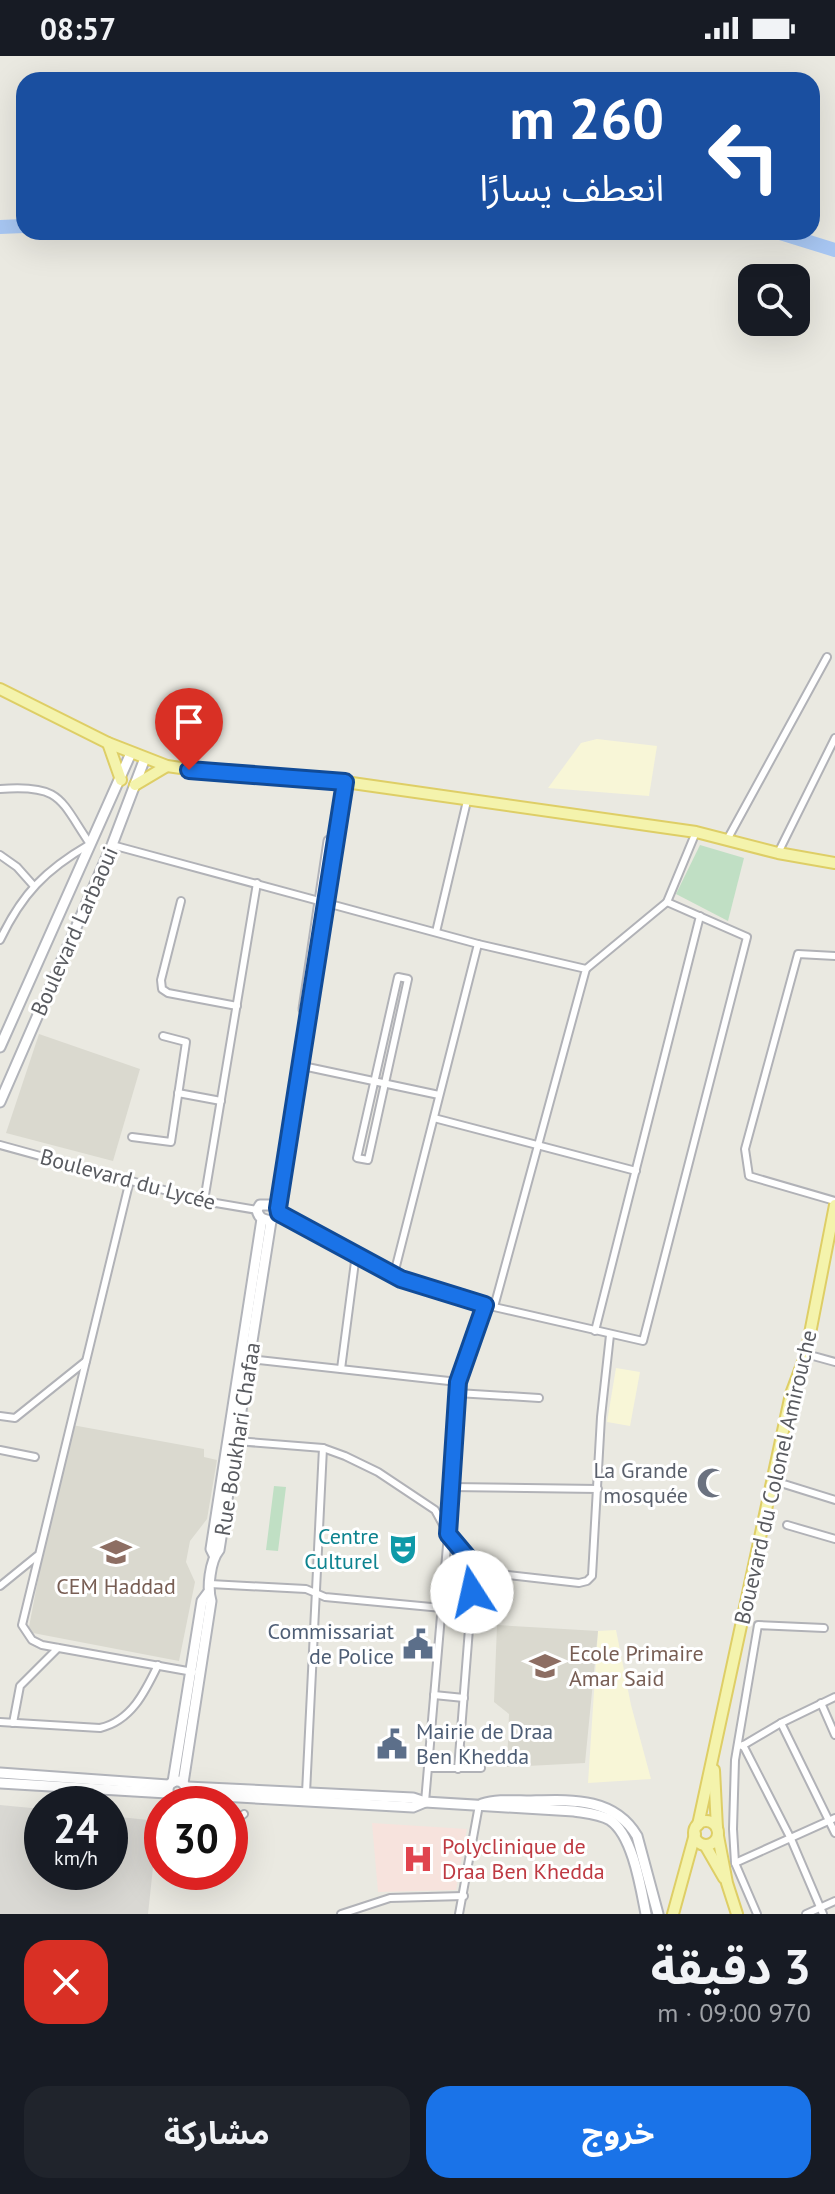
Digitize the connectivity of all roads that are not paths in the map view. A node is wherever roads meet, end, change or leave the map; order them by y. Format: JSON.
{"nodes":[{"id":1,"x":827,"y":657,"type":"dead end"},
{"id":2,"x":0,"y":689,"type":"edge"},
{"id":3,"x":835,"y":738,"type":"edge"},
{"id":4,"x":108,"y":743,"type":"junction"},
{"id":5,"x":131,"y":753,"type":"junction"},
{"id":6,"x":145,"y":758,"type":"junction"},
{"id":7,"x":167,"y":766,"type":"junction"},
{"id":8,"x":121,"y":780,"type":"junction"},
{"id":9,"x":342,"y":783,"type":"junction"},
{"id":10,"x":135,"y":785,"type":"junction"},
{"id":11,"x":0,"y":789,"type":"edge"},
{"id":12,"x":467,"y":801,"type":"junction"},
{"id":13,"x":696,"y":832,"type":"junction"},
{"id":14,"x":82,"y":833,"type":"junction"},
{"id":15,"x":727,"y":840,"type":"junction"},
{"id":16,"x":90,"y":844,"type":"junction"},
{"id":17,"x":112,"y":845,"type":"junction"},
{"id":18,"x":76,"y":852,"type":"junction"},
{"id":19,"x":778,"y":853,"type":"junction"},
{"id":20,"x":0,"y":855,"type":"edge"},
{"id":21,"x":835,"y":863,"type":"edge"},
{"id":22,"x":257,"y":883,"type":"junction"},
{"id":23,"x":33,"y":885,"type":"junction"},
{"id":24,"x":322,"y":900,"type":"junction"},
{"id":25,"x":181,"y":901,"type":"dead end"},
{"id":26,"x":667,"y":902,"type":"junction"},
{"id":27,"x":700,"y":916,"type":"junction"},
{"id":28,"x":436,"y":932,"type":"junction"},
{"id":29,"x":0,"y":940,"type":"edge"},
{"id":30,"x":478,"y":944,"type":"junction"},
{"id":31,"x":835,"y":956,"type":"edge"},
{"id":32,"x":586,"y":969,"type":"junction"},
{"id":33,"x":237,"y":1006,"type":"junction"},
{"id":34,"x":163,"y":1036,"type":"dead end"},
{"id":35,"x":0,"y":1047,"type":"edge"},
{"id":36,"x":299,"y":1065,"type":"junction"},
{"id":37,"x":374,"y":1081,"type":"junction"},
{"id":38,"x":385,"y":1083,"type":"junction"},
{"id":39,"x":178,"y":1093,"type":"junction"},
{"id":40,"x":439,"y":1095,"type":"junction"},
{"id":41,"x":221,"y":1101,"type":"junction"},
{"id":42,"x":0,"y":1102,"type":"edge"},
{"id":43,"x":434,"y":1118,"type":"junction"},
{"id":44,"x":132,"y":1137,"type":"dead end"},
{"id":45,"x":0,"y":1145,"type":"edge"},
{"id":46,"x":538,"y":1145,"type":"junction"},
{"id":47,"x":636,"y":1171,"type":"junction"},
{"id":48,"x":130,"y":1180,"type":"junction"},
{"id":49,"x":204,"y":1201,"type":"junction"},
{"id":50,"x":835,"y":1203,"type":"edge"},
{"id":51,"x":276,"y":1207,"type":"junction"},
{"id":52,"x":263,"y":1217,"type":"junction"},
{"id":53,"x":356,"y":1254,"type":"junction"},
{"id":54,"x":394,"y":1274,"type":"junction"},
{"id":55,"x":485,"y":1305,"type":"junction"},
{"id":56,"x":494,"y":1307,"type":"junction"},
{"id":57,"x":595,"y":1331,"type":"junction"},
{"id":58,"x":610,"y":1335,"type":"junction"},
{"id":59,"x":806,"y":1354,"type":"junction"},
{"id":60,"x":250,"y":1359,"type":"junction"},
{"id":61,"x":86,"y":1361,"type":"junction"},
{"id":62,"x":835,"y":1362,"type":"edge"},
{"id":63,"x":341,"y":1369,"type":"junction"},
{"id":64,"x":458,"y":1382,"type":"junction"},
{"id":65,"x":457,"y":1393,"type":"junction"},
{"id":66,"x":539,"y":1398,"type":"dead end"},
{"id":67,"x":0,"y":1416,"type":"edge"},
{"id":68,"x":233,"y":1441,"type":"junction"},
{"id":69,"x":323,"y":1448,"type":"junction"},
{"id":70,"x":0,"y":1450,"type":"edge"},
{"id":71,"x":35,"y":1457,"type":"dead end"},
{"id":72,"x":771,"y":1480,"type":"junction"},
{"id":73,"x":450,"y":1487,"type":"junction"},
{"id":74,"x":598,"y":1489,"type":"junction"},
{"id":75,"x":835,"y":1500,"type":"edge"},
{"id":76,"x":787,"y":1525,"type":"dead end"},
{"id":77,"x":448,"y":1534,"type":"junction"},
{"id":78,"x":835,"y":1539,"type":"edge"},
{"id":79,"x":37,"y":1556,"type":"junction"},
{"id":80,"x":474,"y":1565,"type":"junction"},
{"id":81,"x":0,"y":1586,"type":"edge"},
{"id":82,"x":209,"y":1588,"type":"junction"},
{"id":83,"x":316,"y":1593,"type":"junction"},
{"id":84,"x":442,"y":1608,"type":"junction"},
{"id":85,"x":824,"y":1628,"type":"dead end"},
{"id":86,"x":58,"y":1648,"type":"junction"},
{"id":87,"x":158,"y":1665,"type":"junction"},
{"id":88,"x":196,"y":1672,"type":"junction"},
{"id":89,"x":434,"y":1695,"type":"junction"},
{"id":90,"x":835,"y":1697,"type":"edge"},
{"id":91,"x":464,"y":1698,"type":"junction"},
{"id":92,"x":821,"y":1703,"type":"junction"},
{"id":93,"x":0,"y":1722,"type":"edge"},
{"id":94,"x":13,"y":1723,"type":"junction"},
{"id":95,"x":781,"y":1723,"type":"junction"},
{"id":96,"x":835,"y":1735,"type":"edge"},
{"id":97,"x":743,"y":1745,"type":"junction"},
{"id":98,"x":714,"y":1748,"type":"junction"},
{"id":99,"x":735,"y":1760,"type":"junction"},
{"id":100,"x":428,"y":1768,"type":"junction"},
{"id":101,"x":481,"y":1768,"type":"dead end"},
{"id":102,"x":458,"y":1769,"type":"junction"},
{"id":103,"x":0,"y":1773,"type":"edge"},
{"id":104,"x":0,"y":1783,"type":"edge"},
{"id":105,"x":178,"y":1786,"type":"edge"},
{"id":106,"x":144,"y":1788,"type":"edge"},
{"id":107,"x":144,"y":1790,"type":"edge"},
{"id":108,"x":248,"y":1792,"type":"edge"},
{"id":109,"x":306,"y":1793,"type":"junction"},
{"id":110,"x":248,"y":1796,"type":"edge"},
{"id":111,"x":425,"y":1802,"type":"junction"},
{"id":112,"x":479,"y":1805,"type":"junction"},
{"id":113,"x":832,"y":1819,"type":"edge"},
{"id":114,"x":718,"y":1832,"type":"junction"},
{"id":115,"x":835,"y":1833,"type":"edge"},
{"id":116,"x":699,"y":1836,"type":"junction"},
{"id":117,"x":791,"y":1839,"type":"junction"},
{"id":118,"x":735,"y":1863,"type":"junction"},
{"id":119,"x":727,"y":1883,"type":"junction"},
{"id":120,"x":464,"y":1896,"type":"junction"},
{"id":121,"x":676,"y":1901,"type":"junction"},
{"id":122,"x":835,"y":1901,"type":"edge"},
{"id":123,"x":658,"y":1911,"type":"edge"},
{"id":124,"x":822,"y":1911,"type":"edge"},
{"id":125,"x":646,"y":1912,"type":"edge"},
{"id":126,"x":341,"y":1914,"type":"edge"},
{"id":127,"x":459,"y":1914,"type":"edge"},
{"id":128,"x":673,"y":1914,"type":"edge"},
{"id":129,"x":737,"y":1914,"type":"edge"},
{"id":130,"x":757,"y":1914,"type":"edge"},
{"id":131,"x":806,"y":1914,"type":"edge"}],
"edges":[{"from":1,"to":15,"type":"street"},
{"from":2,"to":4,"type":"main road"},
{"from":3,"to":19,"type":"street"},
{"from":4,"to":5,"type":"main road"},
{"from":4,"to":8,"type":"main road"},
{"from":5,"to":6,"type":"main road"},
{"from":5,"to":8,"type":"main road","name":"Boulevard Larbaoui"},
{"from":6,"to":7,"type":"main road"},
{"from":6,"to":10,"type":"main road","name":"Boulevard Larbaoui"},
{"from":7,"to":9,"type":"main road"},
{"from":7,"to":10,"type":"main road"},
{"from":8,"to":10,"type":"main road"},
{"from":8,"to":16,"type":"main road","name":"Boulevard Larbaoui"},
{"from":9,"to":12,"type":"main road"},
{"from":9,"to":24,"type":"main road"},
{"from":10,"to":17,"type":"main road","name":"Boulevard Larbaoui"},
{"from":11,"to":14,"type":"street"},
{"from":12,"to":13,"type":"main road"},
{"from":12,"to":28,"type":"street"},
{"from":13,"to":15,"type":"main road"},
{"from":13,"to":26,"type":"street"},
{"from":14,"to":16,"type":"street"},
{"from":14,"to":18,"type":"street"},
{"from":15,"to":19,"type":"main road"},
{"from":16,"to":18,"type":"street"},
{"from":16,"to":35,"type":"main road","name":"Boulevard Larbaoui"},
{"from":17,"to":22,"type":"street"},
{"from":17,"to":42,"type":"main road","name":"Boulevard Larbaoui"},
{"from":18,"to":23,"type":"street"},
{"from":19,"to":21,"type":"main road"},
{"from":20,"to":23,"type":"street"},
{"from":22,"to":24,"type":"street"},
{"from":22,"to":33,"type":"street"},
{"from":23,"to":29,"type":"street"},
{"from":24,"to":28,"type":"street"},
{"from":24,"to":36,"type":"main road"},
{"from":25,"to":33,"type":"street"},
{"from":26,"to":27,"type":"street"},
{"from":26,"to":32,"type":"street"},
{"from":27,"to":47,"type":"street"},
{"from":27,"to":58,"type":"street"},
{"from":28,"to":30,"type":"street"},
{"from":30,"to":32,"type":"street"},
{"from":30,"to":40,"type":"street"},
{"from":31,"to":50,"type":"street"},
{"from":32,"to":46,"type":"street"},
{"from":33,"to":41,"type":"street"},
{"from":34,"to":39,"type":"street"},
{"from":36,"to":37,"type":"street"},
{"from":36,"to":51,"type":"main road"},
{"from":37,"to":38,"type":"street"},
{"from":37,"to":38,"type":"street"},
{"from":37,"to":38,"type":"street"},
{"from":38,"to":40,"type":"street"},
{"from":39,"to":41,"type":"street"},
{"from":39,"to":44,"type":"street"},
{"from":40,"to":43,"type":"street"},
{"from":41,"to":49,"type":"street"},
{"from":43,"to":46,"type":"street"},
{"from":43,"to":54,"type":"street"},
{"from":45,"to":48,"type":"street","name":"Boulevard du Lycée"},
{"from":46,"to":47,"type":"street"},
{"from":46,"to":56,"type":"street"},
{"from":47,"to":57,"type":"street"},
{"from":48,"to":49,"type":"street","name":"Boulevard du Lycée"},
{"from":48,"to":61,"type":"street"},
{"from":49,"to":52,"type":"street","name":"Boulevard du Lycée"},
{"from":50,"to":59,"type":"main road","name":"Bouevard du Colonel Amirouche"},
{"from":51,"to":52,"type":"main road"},
{"from":51,"to":52,"type":"main road"},
{"from":51,"to":53,"type":"street"},
{"from":52,"to":60,"type":"main road","name":"Rue Boukhari Chafaa"},
{"from":52,"to":68,"type":"main road","name":"Rue Boukhari Chafaa"},
{"from":53,"to":54,"type":"street"},
{"from":53,"to":63,"type":"street"},
{"from":54,"to":55,"type":"street"},
{"from":55,"to":56,"type":"street"},
{"from":55,"to":64,"type":"street"},
{"from":56,"to":57,"type":"street"},
{"from":57,"to":58,"type":"street"},
{"from":58,"to":74,"type":"street"},
{"from":59,"to":62,"type":"street"},
{"from":59,"to":72,"type":"main road","name":"Bouevard du Colonel Amirouche"},
{"from":60,"to":63,"type":"street"},
{"from":60,"to":68,"type":"main road","name":"Rue Boukhari Chafaa"},
{"from":61,"to":67,"type":"street"},
{"from":61,"to":79,"type":"street"},
{"from":63,"to":64,"type":"street"},
{"from":64,"to":65,"type":"street"},
{"from":65,"to":66,"type":"street"},
{"from":65,"to":73,"type":"street"},
{"from":68,"to":69,"type":"street"},
{"from":68,"to":82,"type":"main road","name":"Rue Boukhari Chafaa"},
{"from":69,"to":77,"type":"street"},
{"from":69,"to":83,"type":"street"},
{"from":70,"to":71,"type":"street"},
{"from":72,"to":75,"type":"street"},
{"from":72,"to":98,"type":"main road","name":"Bouevard du Colonel Amirouche"},
{"from":73,"to":74,"type":"street"},
{"from":73,"to":77,"type":"street"},
{"from":74,"to":80,"type":"street"},
{"from":76,"to":78,"type":"street"},
{"from":77,"to":80,"type":"street"},
{"from":77,"to":84,"type":"street"},
{"from":79,"to":81,"type":"street"},
{"from":79,"to":86,"type":"street"},
{"from":80,"to":91,"type":"street"},
{"from":82,"to":83,"type":"street"},
{"from":82,"to":88,"type":"main road"},
{"from":83,"to":84,"type":"street"},
{"from":83,"to":109,"type":"street"},
{"from":84,"to":89,"type":"street"},
{"from":85,"to":99,"type":"street"},
{"from":86,"to":87,"type":"street"},
{"from":86,"to":94,"type":"street"},
{"from":87,"to":88,"type":"street"},
{"from":87,"to":94,"type":"street"},
{"from":88,"to":105,"type":"main road"},
{"from":89,"to":91,"type":"street"},
{"from":89,"to":100,"type":"street"},
{"from":90,"to":92,"type":"street"},
{"from":91,"to":102,"type":"street"},
{"from":92,"to":95,"type":"street"},
{"from":92,"to":96,"type":"street"},
{"from":93,"to":94,"type":"street"},
{"from":95,"to":97,"type":"street"},
{"from":95,"to":113,"type":"street"},
{"from":97,"to":99,"type":"street"},
{"from":97,"to":117,"type":"street"},
{"from":98,"to":114,"type":"main road","name":"Bouevard du Colonel Amirouche"},
{"from":98,"to":116,"type":"main road","name":"Bouevard du Colonel Amirouche"},
{"from":99,"to":118,"type":"street"},
{"from":100,"to":102,"type":"street"},
{"from":100,"to":111,"type":"street"},
{"from":101,"to":102,"type":"street"},
{"from":103,"to":106,"type":"main road"},
{"from":104,"to":107,"type":"main road"},
{"from":108,"to":109,"type":"main road"},
{"from":109,"to":111,"type":"main road"},
{"from":110,"to":111,"type":"main road"},
{"from":111,"to":112,"type":"main road"},
{"from":112,"to":120,"type":"street"},
{"from":112,"to":123,"type":"main road"},
{"from":112,"to":125,"type":"main road"},
{"from":113,"to":115,"type":"street"},
{"from":113,"to":117,"type":"street"},
{"from":114,"to":116,"type":"main road"},
{"from":114,"to":116,"type":"main road"},
{"from":114,"to":119,"type":"main road","name":"Bouevard du Colonel Amirouche"},
{"from":116,"to":119,"type":"main road"},
{"from":116,"to":121,"type":"main road","name":"Bouevard du Colonel Amirouche"},
{"from":117,"to":118,"type":"street"},
{"from":117,"to":124,"type":"street"},
{"from":118,"to":130,"type":"street"},
{"from":119,"to":129,"type":"main road"},
{"from":120,"to":126,"type":"street"},
{"from":120,"to":127,"type":"street"},
{"from":121,"to":123,"type":"main road"},
{"from":121,"to":128,"type":"main road","name":"Bouevard du Colonel Amirouche"},
{"from":122,"to":124,"type":"street"},
{"from":123,"to":125,"type":"main road"},
{"from":124,"to":131,"type":"street"}]}
